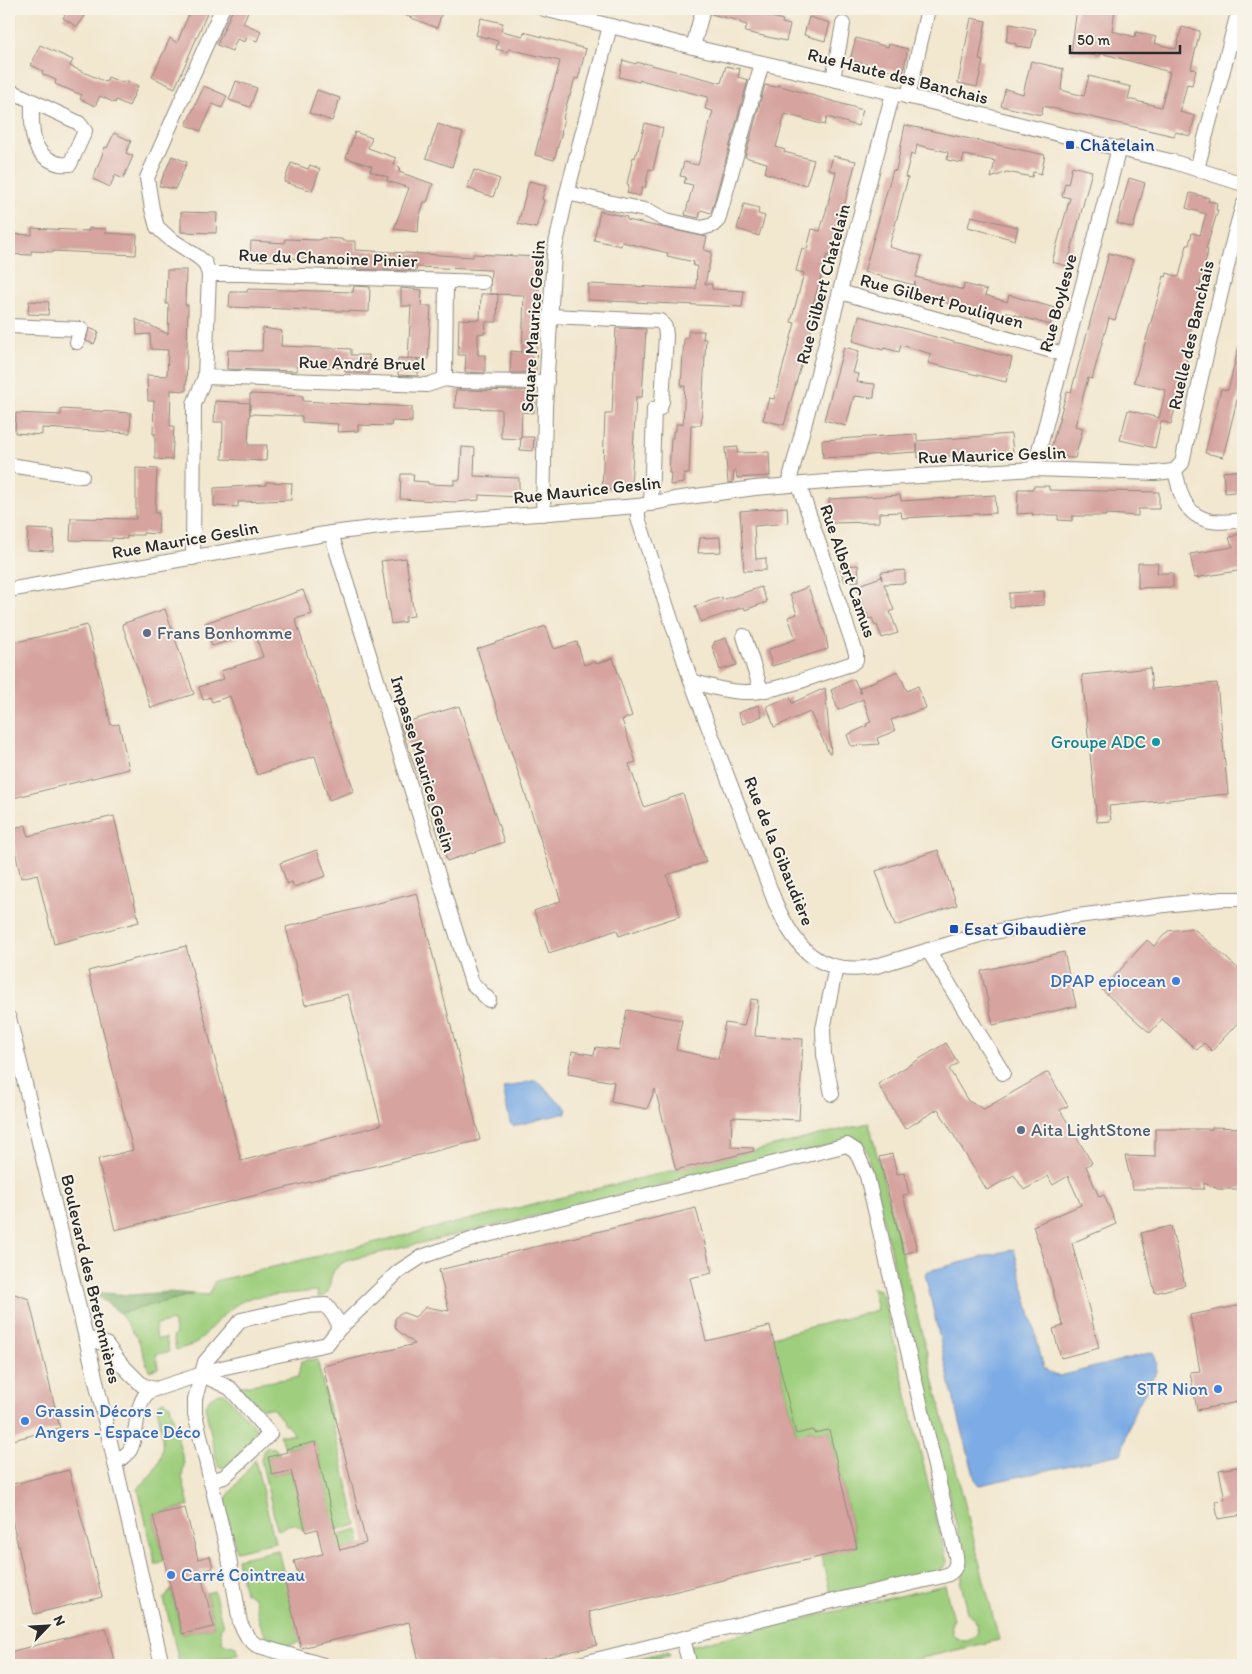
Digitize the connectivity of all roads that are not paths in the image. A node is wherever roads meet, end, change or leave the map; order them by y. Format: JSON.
{"nodes":[{"id":1,"x":222,"y":9,"type":"edge"},
{"id":2,"x":544,"y":9,"type":"edge"},
{"id":3,"x":703,"y":9,"type":"edge"},
{"id":4,"x":928,"y":9,"type":"edge"},
{"id":5,"x":1239,"y":9,"type":"edge"},
{"id":6,"x":843,"y":24,"type":"dead end"},
{"id":7,"x":610,"y":26,"type":"junction"},
{"id":8,"x":693,"y":47,"type":"junction"},
{"id":9,"x":762,"y":62,"type":"junction"},
{"id":10,"x":833,"y":80,"type":"junction"},
{"id":11,"x":9,"y":90,"type":"edge"},
{"id":12,"x":893,"y":93,"type":"junction"},
{"id":13,"x":908,"y":97,"type":"junction"},
{"id":14,"x":32,"y":102,"type":"junction"},
{"id":15,"x":1119,"y":148,"type":"junction"},
{"id":16,"x":1197,"y":169,"type":"junction"},
{"id":17,"x":1243,"y":184,"type":"edge"},
{"id":18,"x":567,"y":193,"type":"junction"},
{"id":19,"x":1243,"y":205,"type":"edge"},
{"id":20,"x":1239,"y":239,"type":"edge"},
{"id":21,"x":209,"y":274,"type":"junction"},
{"id":22,"x":446,"y":281,"type":"junction"},
{"id":23,"x":483,"y":282,"type":"dead end"},
{"id":24,"x":840,"y":292,"type":"junction"},
{"id":25,"x":550,"y":316,"type":"junction"},
{"id":26,"x":9,"y":326,"type":"edge"},
{"id":27,"x":77,"y":342,"type":"dead end"},
{"id":28,"x":1064,"y":354,"type":"junction"},
{"id":29,"x":205,"y":377,"type":"junction"},
{"id":30,"x":445,"y":379,"type":"junction"},
{"id":31,"x":547,"y":382,"type":"junction"},
{"id":32,"x":9,"y":465,"type":"edge"},
{"id":33,"x":1034,"y":469,"type":"junction"},
{"id":34,"x":1174,"y":471,"type":"junction"},
{"id":35,"x":82,"y":476,"type":"dead end"},
{"id":36,"x":795,"y":485,"type":"junction"},
{"id":37,"x":644,"y":505,"type":"junction"},
{"id":38,"x":543,"y":514,"type":"junction"},
{"id":39,"x":1243,"y":520,"type":"edge"},
{"id":40,"x":331,"y":533,"type":"junction"},
{"id":41,"x":193,"y":558,"type":"junction"},
{"id":42,"x":9,"y":590,"type":"edge"},
{"id":43,"x":744,"y":636,"type":"dead end"},
{"id":44,"x":691,"y":681,"type":"junction"},
{"id":45,"x":761,"y":690,"type":"junction"},
{"id":46,"x":1243,"y":900,"type":"edge"},
{"id":47,"x":928,"y":950,"type":"junction"},
{"id":48,"x":836,"y":967,"type":"junction"},
{"id":49,"x":489,"y":1000,"type":"dead end"},
{"id":50,"x":9,"y":1018,"type":"edge"},
{"id":51,"x":1003,"y":1073,"type":"dead end"},
{"id":52,"x":832,"y":1094,"type":"dead end"},
{"id":53,"x":338,"y":1330,"type":"junction"},
{"id":54,"x":86,"y":1338,"type":"junction"},
{"id":55,"x":202,"y":1374,"type":"junction"},
{"id":56,"x":154,"y":1389,"type":"junction"},
{"id":57,"x":115,"y":1464,"type":"junction"},
{"id":58,"x":210,"y":1481,"type":"junction"},
{"id":59,"x":683,"y":1639,"type":"junction"},
{"id":60,"x":685,"y":1664,"type":"edge"},
{"id":61,"x":162,"y":1665,"type":"edge"},
{"id":62,"x":323,"y":1665,"type":"edge"},
{"id":63,"x":575,"y":1665,"type":"edge"}],
"edges":[{"from":1,"to":21,"type":"street"},
{"from":2,"to":7,"type":"street","name":"Rue Haute des Banchais"},
{"from":3,"to":8,"type":"street"},
{"from":4,"to":13,"type":"street"},
{"from":5,"to":16,"type":"street"},
{"from":6,"to":10,"type":"street"},
{"from":7,"to":8,"type":"street","name":"Rue Haute des Banchais"},
{"from":7,"to":18,"type":"street","name":"Square Maurice Geslin"},
{"from":8,"to":9,"type":"street","name":"Rue Haute des Banchais"},
{"from":9,"to":10,"type":"street","name":"Rue Haute des Banchais"},
{"from":9,"to":18,"type":"street"},
{"from":10,"to":12,"type":"street","name":"Rue Haute des Banchais"},
{"from":11,"to":14,"type":"street"},
{"from":12,"to":13,"type":"street","name":"Rue Haute des Banchais"},
{"from":12,"to":24,"type":"street","name":"Rue Gilbert Chatelain"},
{"from":13,"to":15,"type":"street","name":"Rue Haute des Banchais"},
{"from":14,"to":14,"type":"street"},
{"from":15,"to":16,"type":"street","name":"Rue Haute des Banchais"},
{"from":15,"to":28,"type":"street","name":"Rue Boylesve"},
{"from":16,"to":17,"type":"street","name":"Rue Haute des Banchais"},
{"from":18,"to":25,"type":"street","name":"Square Maurice Geslin"},
{"from":19,"to":20,"type":"street","name":"Ruelle des Banchais"},
{"from":20,"to":34,"type":"street","name":"Ruelle des Banchais"},
{"from":21,"to":22,"type":"street","name":"Rue du Chanoine Pinier"},
{"from":21,"to":29,"type":"street"},
{"from":22,"to":23,"type":"street","name":"Rue du Chanoine Pinier"},
{"from":22,"to":30,"type":"street"},
{"from":24,"to":28,"type":"street","name":"Rue Gilbert Pouliquen"},
{"from":24,"to":36,"type":"street","name":"Rue Gilbert Chatelain"},
{"from":25,"to":31,"type":"street","name":"Square Maurice Geslin"},
{"from":25,"to":37,"type":"street","name":"Rue de la Gibaudière"},
{"from":26,"to":27,"type":"street"},
{"from":28,"to":33,"type":"street","name":"Rue Boylesve"},
{"from":29,"to":30,"type":"street","name":"Rue André Bruel"},
{"from":29,"to":41,"type":"street"},
{"from":30,"to":31,"type":"street","name":"Rue André Bruel"},
{"from":31,"to":38,"type":"street","name":"Square Maurice Geslin"},
{"from":32,"to":35,"type":"street"},
{"from":33,"to":34,"type":"street","name":"Rue Maurice Geslin"},
{"from":33,"to":36,"type":"street","name":"Rue Maurice Geslin"},
{"from":34,"to":39,"type":"street"},
{"from":36,"to":37,"type":"street","name":"Rue Maurice Geslin"},
{"from":36,"to":45,"type":"street","name":"Rue Albert Camus"},
{"from":37,"to":38,"type":"street","name":"Rue Maurice Geslin"},
{"from":37,"to":44,"type":"street","name":"Rue de la Gibaudière"},
{"from":38,"to":40,"type":"street","name":"Rue Maurice Geslin"},
{"from":40,"to":41,"type":"street","name":"Rue Maurice Geslin"},
{"from":40,"to":49,"type":"street","name":"Impasse Maurice Geslin"},
{"from":41,"to":42,"type":"street","name":"Rue Maurice Geslin"},
{"from":43,"to":45,"type":"street"},
{"from":44,"to":45,"type":"street","name":"Rue Albert Camus"},
{"from":44,"to":48,"type":"street","name":"Rue de la Gibaudière"},
{"from":46,"to":47,"type":"street","name":"Rue de la Gibaudière"},
{"from":47,"to":48,"type":"street","name":"Rue de la Gibaudière"},
{"from":47,"to":51,"type":"street"},
{"from":48,"to":52,"type":"street"},
{"from":50,"to":54,"type":"street","name":"Boulevard des Bretonnières"},
{"from":53,"to":55,"type":"street"},
{"from":53,"to":55,"type":"street"},
{"from":53,"to":59,"type":"street"},
{"from":54,"to":56,"type":"street"},
{"from":54,"to":57,"type":"street","name":"Boulevard des Bretonnières"},
{"from":55,"to":56,"type":"street"},
{"from":55,"to":58,"type":"street"},
{"from":55,"to":58,"type":"street"},
{"from":56,"to":57,"type":"street"},
{"from":57,"to":61,"type":"street","name":"Boulevard des Bretonnières"},
{"from":58,"to":62,"type":"street"},
{"from":59,"to":60,"type":"street"},
{"from":59,"to":63,"type":"street"}]}
